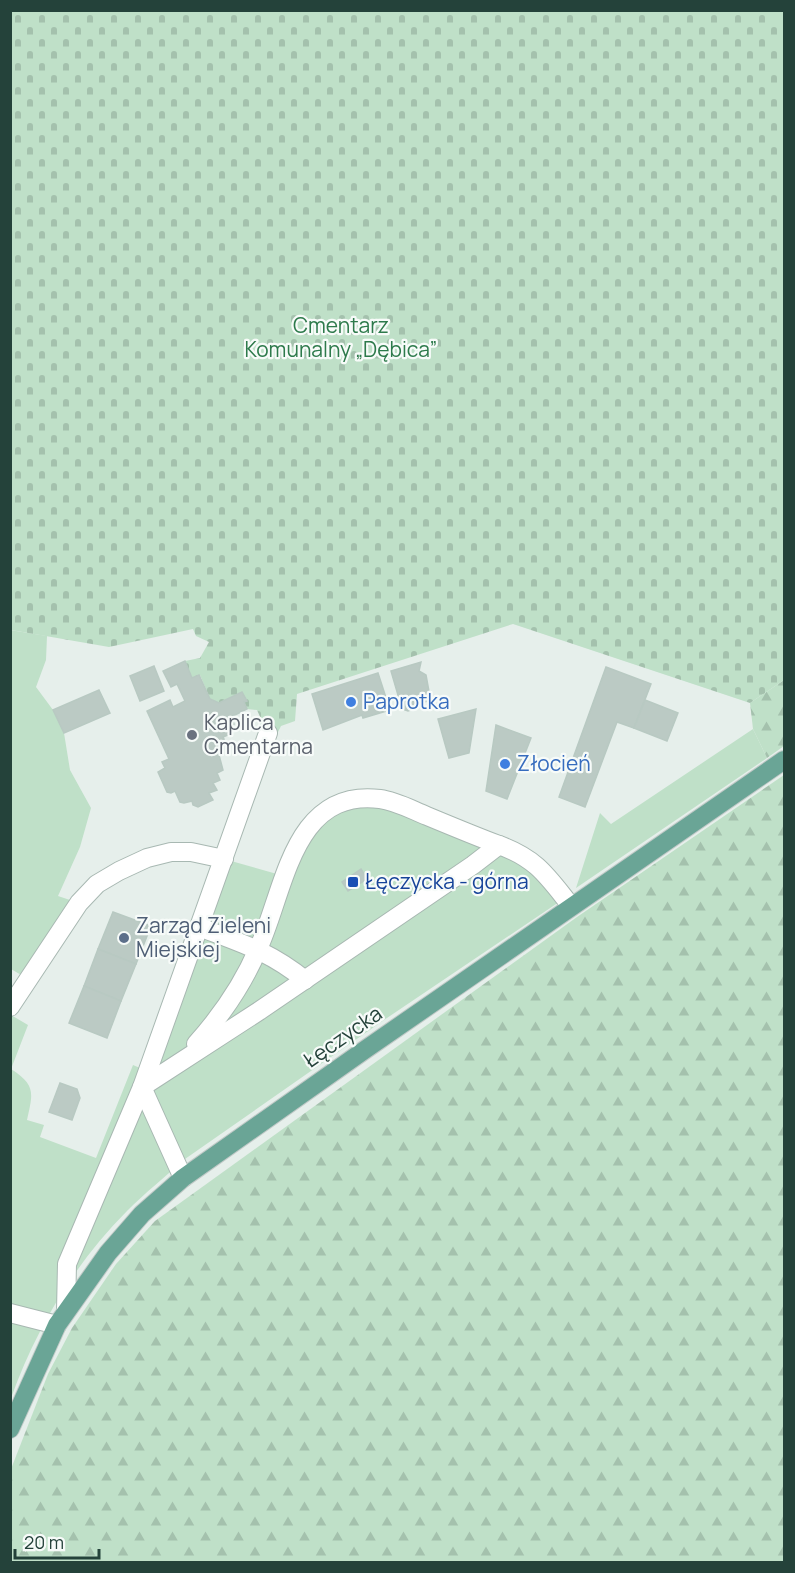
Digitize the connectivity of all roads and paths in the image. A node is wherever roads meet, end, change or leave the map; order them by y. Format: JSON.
{"nodes":[{"id":1,"x":268,"y":733,"type":"dead end"},
{"id":2,"x":784,"y":760,"type":"edge"},
{"id":3,"x":499,"y":845,"type":"junction"},
{"id":4,"x":224,"y":859,"type":"junction"},
{"id":5,"x":572,"y":906,"type":"junction"},
{"id":6,"x":199,"y":927,"type":"junction"},
{"id":7,"x":259,"y":949,"type":"junction"},
{"id":8,"x":305,"y":980,"type":"junction"},
{"id":9,"x":10,"y":1007,"type":"edge"},
{"id":10,"x":183,"y":1059,"type":"junction"},
{"id":11,"x":142,"y":1087,"type":"junction"},
{"id":12,"x":183,"y":1178,"type":"junction"},
{"id":13,"x":10,"y":1313,"type":"edge"},
{"id":14,"x":62,"y":1318,"type":"junction"},
{"id":15,"x":10,"y":1429,"type":"edge"}],
"edges":[{"from":1,"to":4,"type":"lane"},
{"from":2,"to":5,"type":"main road","name":"Łęczycka"},
{"from":3,"to":5,"type":"lane"},
{"from":3,"to":7,"type":"lane"},
{"from":3,"to":8,"type":"lane"},
{"from":4,"to":6,"type":"lane"},
{"from":4,"to":9,"type":"lane"},
{"from":5,"to":12,"type":"main road","name":"Łęczycka"},
{"from":6,"to":7,"type":"lane"},
{"from":6,"to":11,"type":"lane"},
{"from":7,"to":8,"type":"lane"},
{"from":7,"to":10,"type":"lane"},
{"from":8,"to":10,"type":"lane"},
{"from":10,"to":11,"type":"lane"},
{"from":11,"to":12,"type":"lane"},
{"from":11,"to":14,"type":"lane"},
{"from":12,"to":14,"type":"main road","name":"Łęczycka"},
{"from":13,"to":14,"type":"lane"},
{"from":14,"to":15,"type":"main road","name":"Łęczycka"}]}
